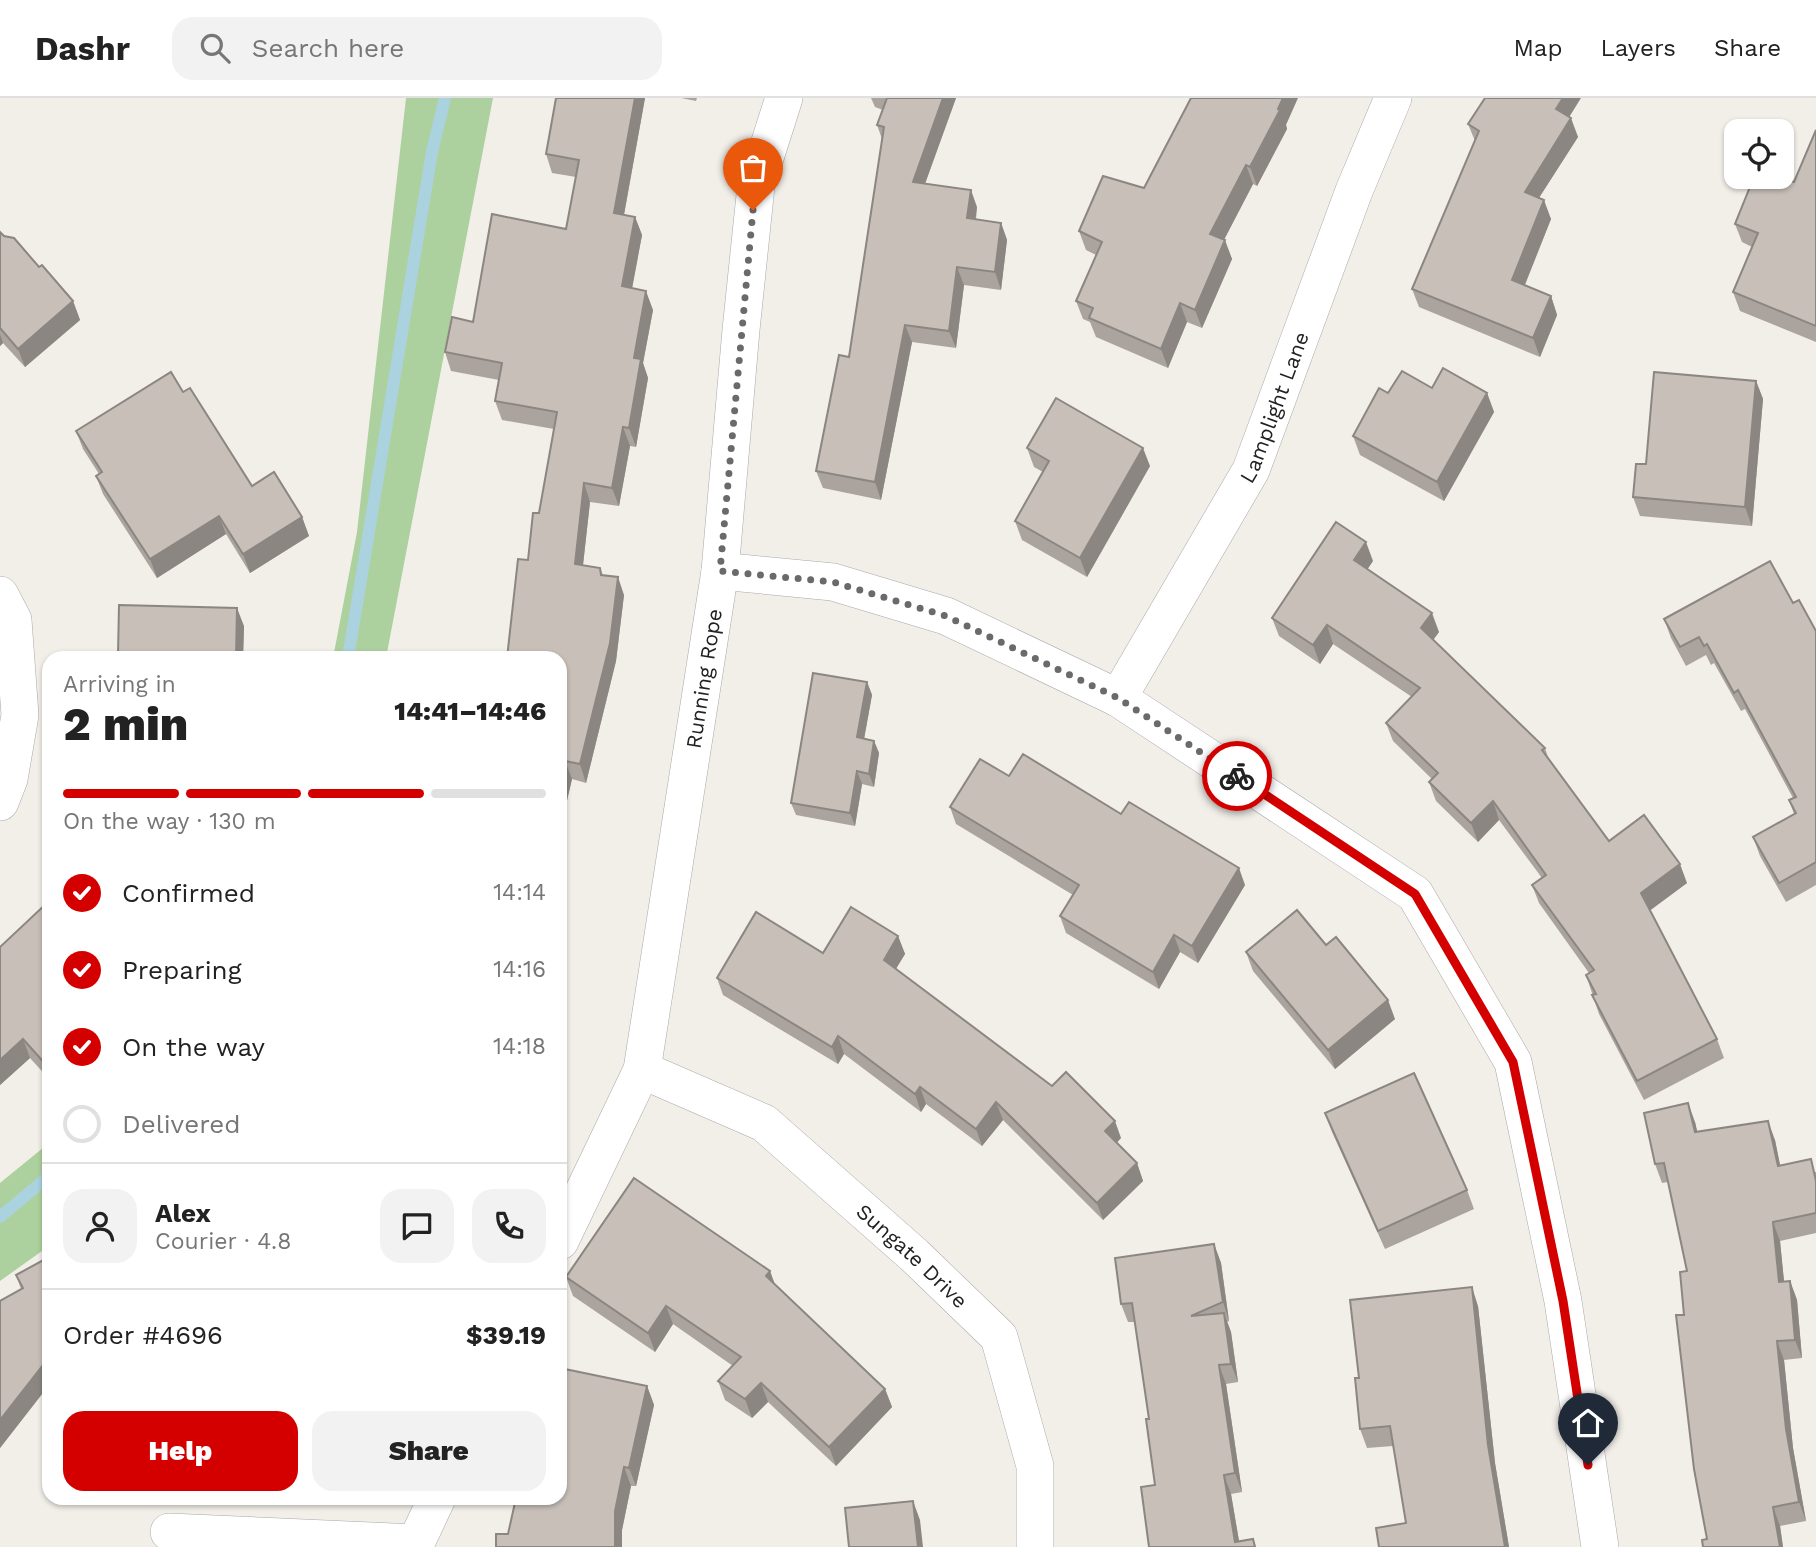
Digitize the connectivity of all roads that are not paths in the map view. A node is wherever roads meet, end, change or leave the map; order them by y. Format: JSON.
{"nodes":[{"id":1,"x":784,"y":98,"type":"edge"},
{"id":2,"x":1393,"y":98,"type":"edge"},
{"id":3,"x":720,"y":571,"type":"junction"},
{"id":4,"x":0,"y":594,"type":"edge"},
{"id":5,"x":1118,"y":698,"type":"junction"},
{"id":6,"x":0,"y":802,"type":"edge"},
{"id":7,"x":642,"y":1070,"type":"junction"},
{"id":8,"x":567,"y":1226,"type":"edge"},
{"id":9,"x":434,"y":1505,"type":"edge"},
{"id":10,"x":169,"y":1532,"type":"dead end"},
{"id":11,"x":416,"y":1545,"type":"edge"},
{"id":12,"x":1035,"y":1547,"type":"edge"},
{"id":13,"x":1600,"y":1547,"type":"edge"}],
"edges":[{"from":1,"to":3,"type":"street","name":"Running Rope"},
{"from":2,"to":5,"type":"street","name":"Lamplight Lane"},
{"from":3,"to":5,"type":"street"},
{"from":3,"to":7,"type":"street","name":"Running Rope"},
{"from":4,"to":6,"type":"street"},
{"from":5,"to":13,"type":"street"},
{"from":7,"to":8,"type":"street","name":"Running Rope"},
{"from":7,"to":12,"type":"street","name":"Sungate Drive"},
{"from":9,"to":11,"type":"street"},
{"from":10,"to":11,"type":"street"}]}
